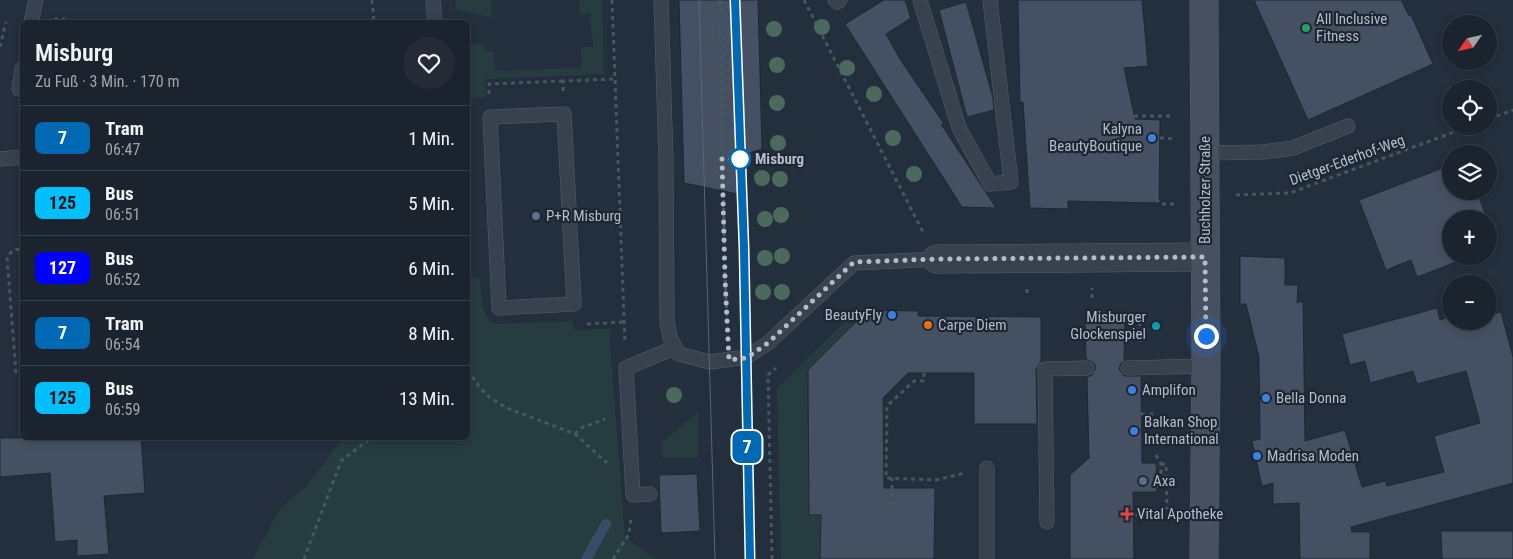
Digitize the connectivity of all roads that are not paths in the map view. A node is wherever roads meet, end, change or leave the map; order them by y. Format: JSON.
{"nodes":[{"id":1,"x":36,"y":0,"type":"edge"},
{"id":2,"x":433,"y":0,"type":"edge"},
{"id":3,"x":661,"y":0,"type":"edge"},
{"id":4,"x":835,"y":0,"type":"edge"},
{"id":5,"x":840,"y":0,"type":"edge"},
{"id":6,"x":920,"y":0,"type":"edge"},
{"id":7,"x":990,"y":0,"type":"edge"},
{"id":8,"x":1204,"y":0,"type":"edge"},
{"id":9,"x":31,"y":20,"type":"edge"},
{"id":10,"x":435,"y":20,"type":"edge"},
{"id":11,"x":20,"y":83,"type":"edge"},
{"id":12,"x":19,"y":89,"type":"dead end"},
{"id":13,"x":1348,"y":126,"type":"dead end"},
{"id":14,"x":1205,"y":153,"type":"junction"},
{"id":15,"x":20,"y":157,"type":"edge"},
{"id":16,"x":0,"y":159,"type":"edge"},
{"id":17,"x":1205,"y":257,"type":"junction"},
{"id":18,"x":937,"y":259,"type":"joint"},
{"id":19,"x":574,"y":304,"type":"joint"},
{"id":20,"x":674,"y":348,"type":"junction"},
{"id":21,"x":1206,"y":366,"type":"junction"},
{"id":22,"x":1087,"y":368,"type":"dead end"},
{"id":23,"x":1128,"y":368,"type":"dead end"},
{"id":24,"x":987,"y":468,"type":"road end"},
{"id":25,"x":650,"y":494,"type":"dead end"},
{"id":26,"x":1048,"y":522,"type":"dead end"},
{"id":27,"x":987,"y":559,"type":"edge"},
{"id":28,"x":1204,"y":559,"type":"edge"}],
"edges":[{"from":1,"to":9,"type":"lane"},
{"from":2,"to":10,"type":"lane"},
{"from":3,"to":20,"type":"lane"},
{"from":4,"to":5,"type":"lane"},
{"from":6,"to":7,"type":"lane"},
{"from":8,"to":14,"type":"main road","name":"Buchholzer Straße"},
{"from":11,"to":12,"type":"lane"},
{"from":13,"to":14,"type":"lane"},
{"from":14,"to":17,"type":"main road","name":"Buchholzer Straße"},
{"from":15,"to":16,"type":"lane"},
{"from":17,"to":18,"type":"street"},
{"from":17,"to":21,"type":"main road","name":"Buchholzer Straße"},
{"from":18,"to":20,"type":"lane"},
{"from":19,"to":19,"type":"lane"},
{"from":20,"to":25,"type":"lane"},
{"from":21,"to":23,"type":"lane"},
{"from":21,"to":28,"type":"main road","name":"Buchholzer Straße"},
{"from":22,"to":26,"type":"lane"},
{"from":24,"to":27,"type":"lane"}]}
